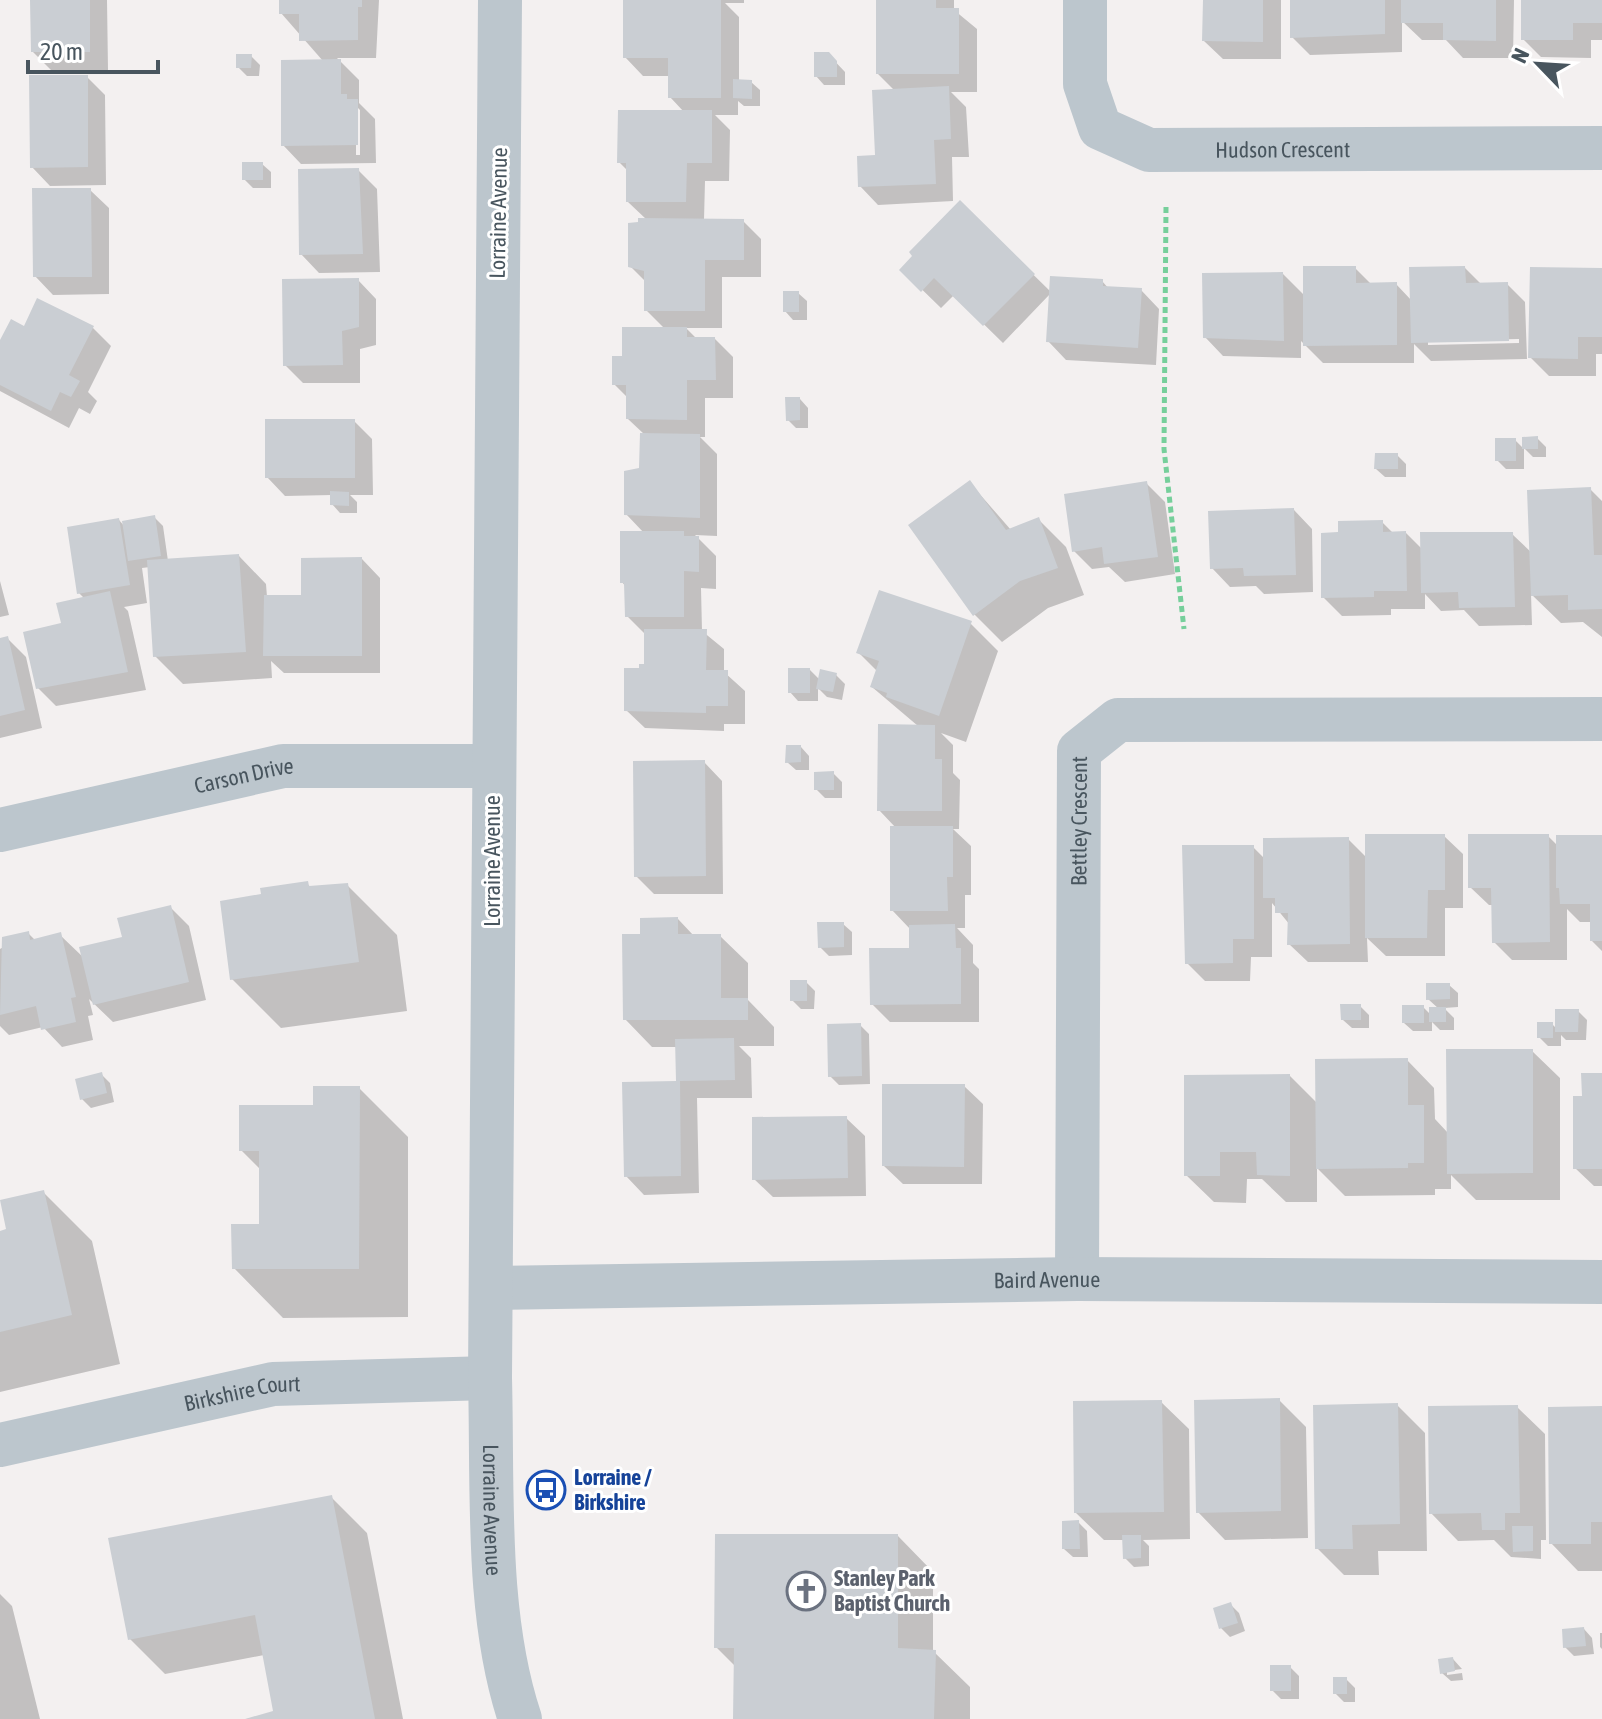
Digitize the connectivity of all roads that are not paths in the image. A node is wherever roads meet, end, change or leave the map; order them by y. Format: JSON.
{"nodes":[{"id":1,"x":500,"y":0,"type":"edge"},
{"id":2,"x":1085,"y":0,"type":"edge"},
{"id":3,"x":1602,"y":148,"type":"edge"},
{"id":4,"x":1602,"y":719,"type":"edge"},
{"id":5,"x":493,"y":766,"type":"junction"},
{"id":6,"x":0,"y":830,"type":"edge"},
{"id":7,"x":1077,"y":1279,"type":"junction"},
{"id":8,"x":1602,"y":1282,"type":"edge"},
{"id":9,"x":491,"y":1288,"type":"junction"},
{"id":10,"x":490,"y":1378,"type":"junction"},
{"id":11,"x":0,"y":1445,"type":"edge"},
{"id":12,"x":520,"y":1719,"type":"edge"}],
"edges":[{"from":1,"to":5,"type":"street","name":"Lorraine Avenue"},
{"from":2,"to":3,"type":"street","name":"Hudson Crescent"},
{"from":4,"to":7,"type":"street","name":"Bettley Crescent"},
{"from":5,"to":6,"type":"street","name":"Carson Drive"},
{"from":5,"to":9,"type":"street","name":"Lorraine Avenue"},
{"from":7,"to":8,"type":"street","name":"Baird Avenue"},
{"from":7,"to":9,"type":"street","name":"Baird Avenue"},
{"from":9,"to":10,"type":"street","name":"Lorraine Avenue"},
{"from":10,"to":11,"type":"street","name":"Birkshire Court"},
{"from":10,"to":12,"type":"street","name":"Lorraine Avenue"}]}
